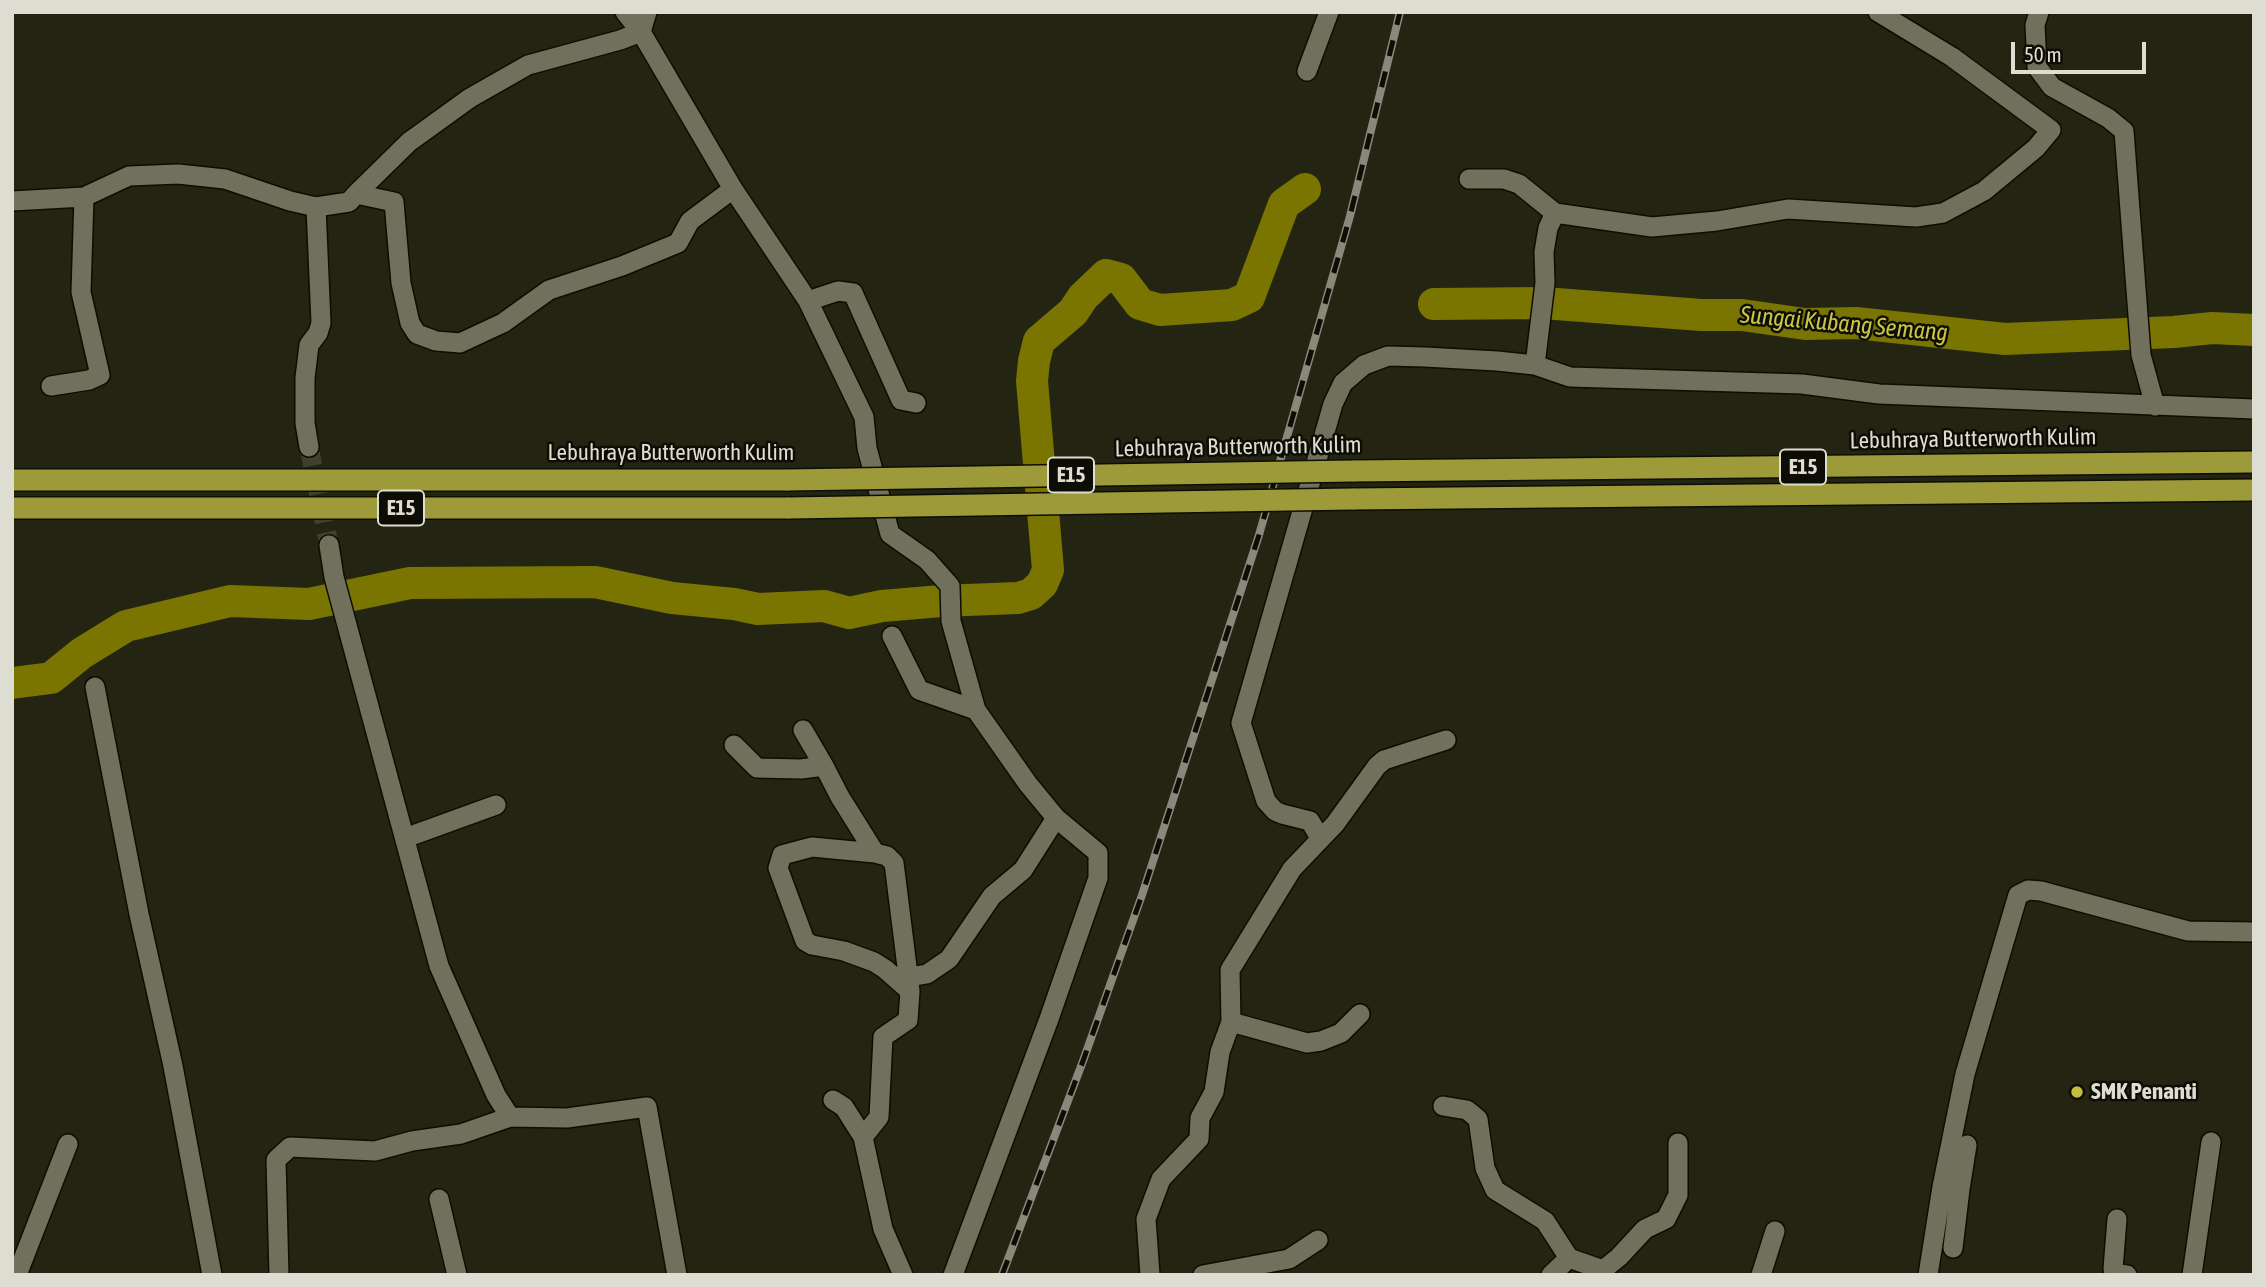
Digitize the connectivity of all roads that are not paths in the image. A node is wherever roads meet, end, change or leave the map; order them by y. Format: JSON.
{"nodes":[{"id":1,"x":625,"y":12,"type":"edge"},
{"id":2,"x":647,"y":12,"type":"edge"},
{"id":3,"x":1329,"y":12,"type":"edge"},
{"id":4,"x":1878,"y":12,"type":"edge"},
{"id":5,"x":2039,"y":12,"type":"edge"},
{"id":6,"x":641,"y":32,"type":"junction"},
{"id":7,"x":1307,"y":71,"type":"dead end"},
{"id":8,"x":1469,"y":179,"type":"dead end"},
{"id":9,"x":733,"y":189,"type":"junction"},
{"id":10,"x":356,"y":194,"type":"junction"},
{"id":11,"x":84,"y":197,"type":"junction"},
{"id":12,"x":12,"y":201,"type":"edge"},
{"id":13,"x":316,"y":207,"type":"junction"},
{"id":14,"x":1555,"y":213,"type":"junction"},
{"id":15,"x":808,"y":301,"type":"junction"},
{"id":16,"x":1535,"y":366,"type":"junction"},
{"id":17,"x":51,"y":386,"type":"dead end"},
{"id":18,"x":916,"y":403,"type":"dead end"},
{"id":19,"x":2155,"y":406,"type":"junction"},
{"id":20,"x":2254,"y":409,"type":"edge"},
{"id":21,"x":309,"y":447,"type":"tunnel mouth"},
{"id":22,"x":2254,"y":462,"type":"edge"},
{"id":23,"x":12,"y":480,"type":"edge"},
{"id":24,"x":2254,"y":490,"type":"edge"},
{"id":25,"x":12,"y":508,"type":"edge"},
{"id":26,"x":329,"y":545,"type":"tunnel mouth"},
{"id":27,"x":892,"y":636,"type":"dead end"},
{"id":28,"x":95,"y":687,"type":"dead end"},
{"id":29,"x":976,"y":710,"type":"junction"},
{"id":30,"x":803,"y":730,"type":"dead end"},
{"id":31,"x":1446,"y":740,"type":"dead end"},
{"id":32,"x":734,"y":745,"type":"dead end"},
{"id":33,"x":824,"y":766,"type":"junction"},
{"id":34,"x":496,"y":805,"type":"dead end"},
{"id":35,"x":1056,"y":818,"type":"junction"},
{"id":36,"x":405,"y":838,"type":"junction"},
{"id":37,"x":1320,"y":838,"type":"junction"},
{"id":38,"x":875,"y":853,"type":"junction"},
{"id":39,"x":2254,"y":932,"type":"edge"},
{"id":40,"x":909,"y":984,"type":"junction"},
{"id":41,"x":1360,"y":1014,"type":"dead end"},
{"id":42,"x":1231,"y":1022,"type":"junction"},
{"id":43,"x":833,"y":1100,"type":"dead end"},
{"id":44,"x":1443,"y":1106,"type":"dead end"},
{"id":45,"x":510,"y":1117,"type":"junction"},
{"id":46,"x":863,"y":1137,"type":"junction"},
{"id":47,"x":2211,"y":1142,"type":"dead end"},
{"id":48,"x":1678,"y":1143,"type":"dead end"},
{"id":49,"x":68,"y":1144,"type":"dead end"},
{"id":50,"x":1967,"y":1145,"type":"dead end"},
{"id":51,"x":1951,"y":1188,"type":"junction"},
{"id":52,"x":439,"y":1199,"type":"dead end"},
{"id":53,"x":2117,"y":1219,"type":"dead end"},
{"id":54,"x":1775,"y":1231,"type":"dead end"},
{"id":55,"x":1318,"y":1240,"type":"dead end"},
{"id":56,"x":1953,"y":1248,"type":"dead end"},
{"id":57,"x":1569,"y":1258,"type":"junction"},
{"id":58,"x":1604,"y":1272,"type":"edge"},
{"id":59,"x":17,"y":1275,"type":"edge"},
{"id":60,"x":212,"y":1275,"type":"edge"},
{"id":61,"x":279,"y":1275,"type":"edge"},
{"id":62,"x":457,"y":1275,"type":"edge"},
{"id":63,"x":677,"y":1275,"type":"edge"},
{"id":64,"x":903,"y":1275,"type":"edge"},
{"id":65,"x":953,"y":1275,"type":"edge"},
{"id":66,"x":1150,"y":1275,"type":"edge"},
{"id":67,"x":1203,"y":1275,"type":"edge"},
{"id":68,"x":1551,"y":1275,"type":"edge"},
{"id":69,"x":1761,"y":1275,"type":"edge"},
{"id":70,"x":1928,"y":1275,"type":"edge"},
{"id":71,"x":2127,"y":1275,"type":"edge"},
{"id":72,"x":2192,"y":1275,"type":"edge"}],
"edges":[{"from":1,"to":6,"type":"street"},
{"from":2,"to":6,"type":"street"},
{"from":3,"to":7,"type":"street"},
{"from":4,"to":14,"type":"street"},
{"from":5,"to":19,"type":"street"},
{"from":6,"to":9,"type":"street"},
{"from":6,"to":10,"type":"street"},
{"from":8,"to":14,"type":"street"},
{"from":9,"to":10,"type":"street"},
{"from":9,"to":15,"type":"street"},
{"from":10,"to":13,"type":"street"},
{"from":11,"to":12,"type":"street"},
{"from":11,"to":13,"type":"street"},
{"from":11,"to":17,"type":"street"},
{"from":13,"to":21,"type":"street"},
{"from":14,"to":16,"type":"street"},
{"from":15,"to":18,"type":"street"},
{"from":15,"to":29,"type":"street"},
{"from":16,"to":19,"type":"street"},
{"from":16,"to":37,"type":"street"},
{"from":19,"to":20,"type":"street"},
{"from":22,"to":23,"type":"highway","name":"Lebuhraya Butterworth Kulim","number":"E15","bridge":true},
{"from":24,"to":25,"type":"highway","number":"E15","bridge":true},
{"from":26,"to":36,"type":"street"},
{"from":27,"to":29,"type":"street"},
{"from":28,"to":60,"type":"street"},
{"from":29,"to":35,"type":"street"},
{"from":30,"to":33,"type":"street"},
{"from":31,"to":37,"type":"street"},
{"from":32,"to":33,"type":"street"},
{"from":33,"to":38,"type":"street"},
{"from":34,"to":36,"type":"street"},
{"from":35,"to":40,"type":"street"},
{"from":35,"to":65,"type":"street"},
{"from":36,"to":45,"type":"street"},
{"from":37,"to":42,"type":"street"},
{"from":38,"to":40,"type":"street"},
{"from":38,"to":40,"type":"street"},
{"from":39,"to":51,"type":"street"},
{"from":40,"to":46,"type":"street"},
{"from":41,"to":42,"type":"street"},
{"from":42,"to":66,"type":"street"},
{"from":43,"to":46,"type":"street"},
{"from":44,"to":57,"type":"street"},
{"from":45,"to":61,"type":"street"},
{"from":45,"to":63,"type":"street"},
{"from":46,"to":64,"type":"street"},
{"from":47,"to":72,"type":"street"},
{"from":48,"to":58,"type":"street"},
{"from":49,"to":59,"type":"street"},
{"from":50,"to":51,"type":"street"},
{"from":51,"to":56,"type":"street"},
{"from":51,"to":70,"type":"street"},
{"from":52,"to":62,"type":"street"},
{"from":53,"to":71,"type":"street"},
{"from":54,"to":69,"type":"street"},
{"from":55,"to":67,"type":"street"},
{"from":57,"to":58,"type":"street"},
{"from":57,"to":68,"type":"street"}]}
